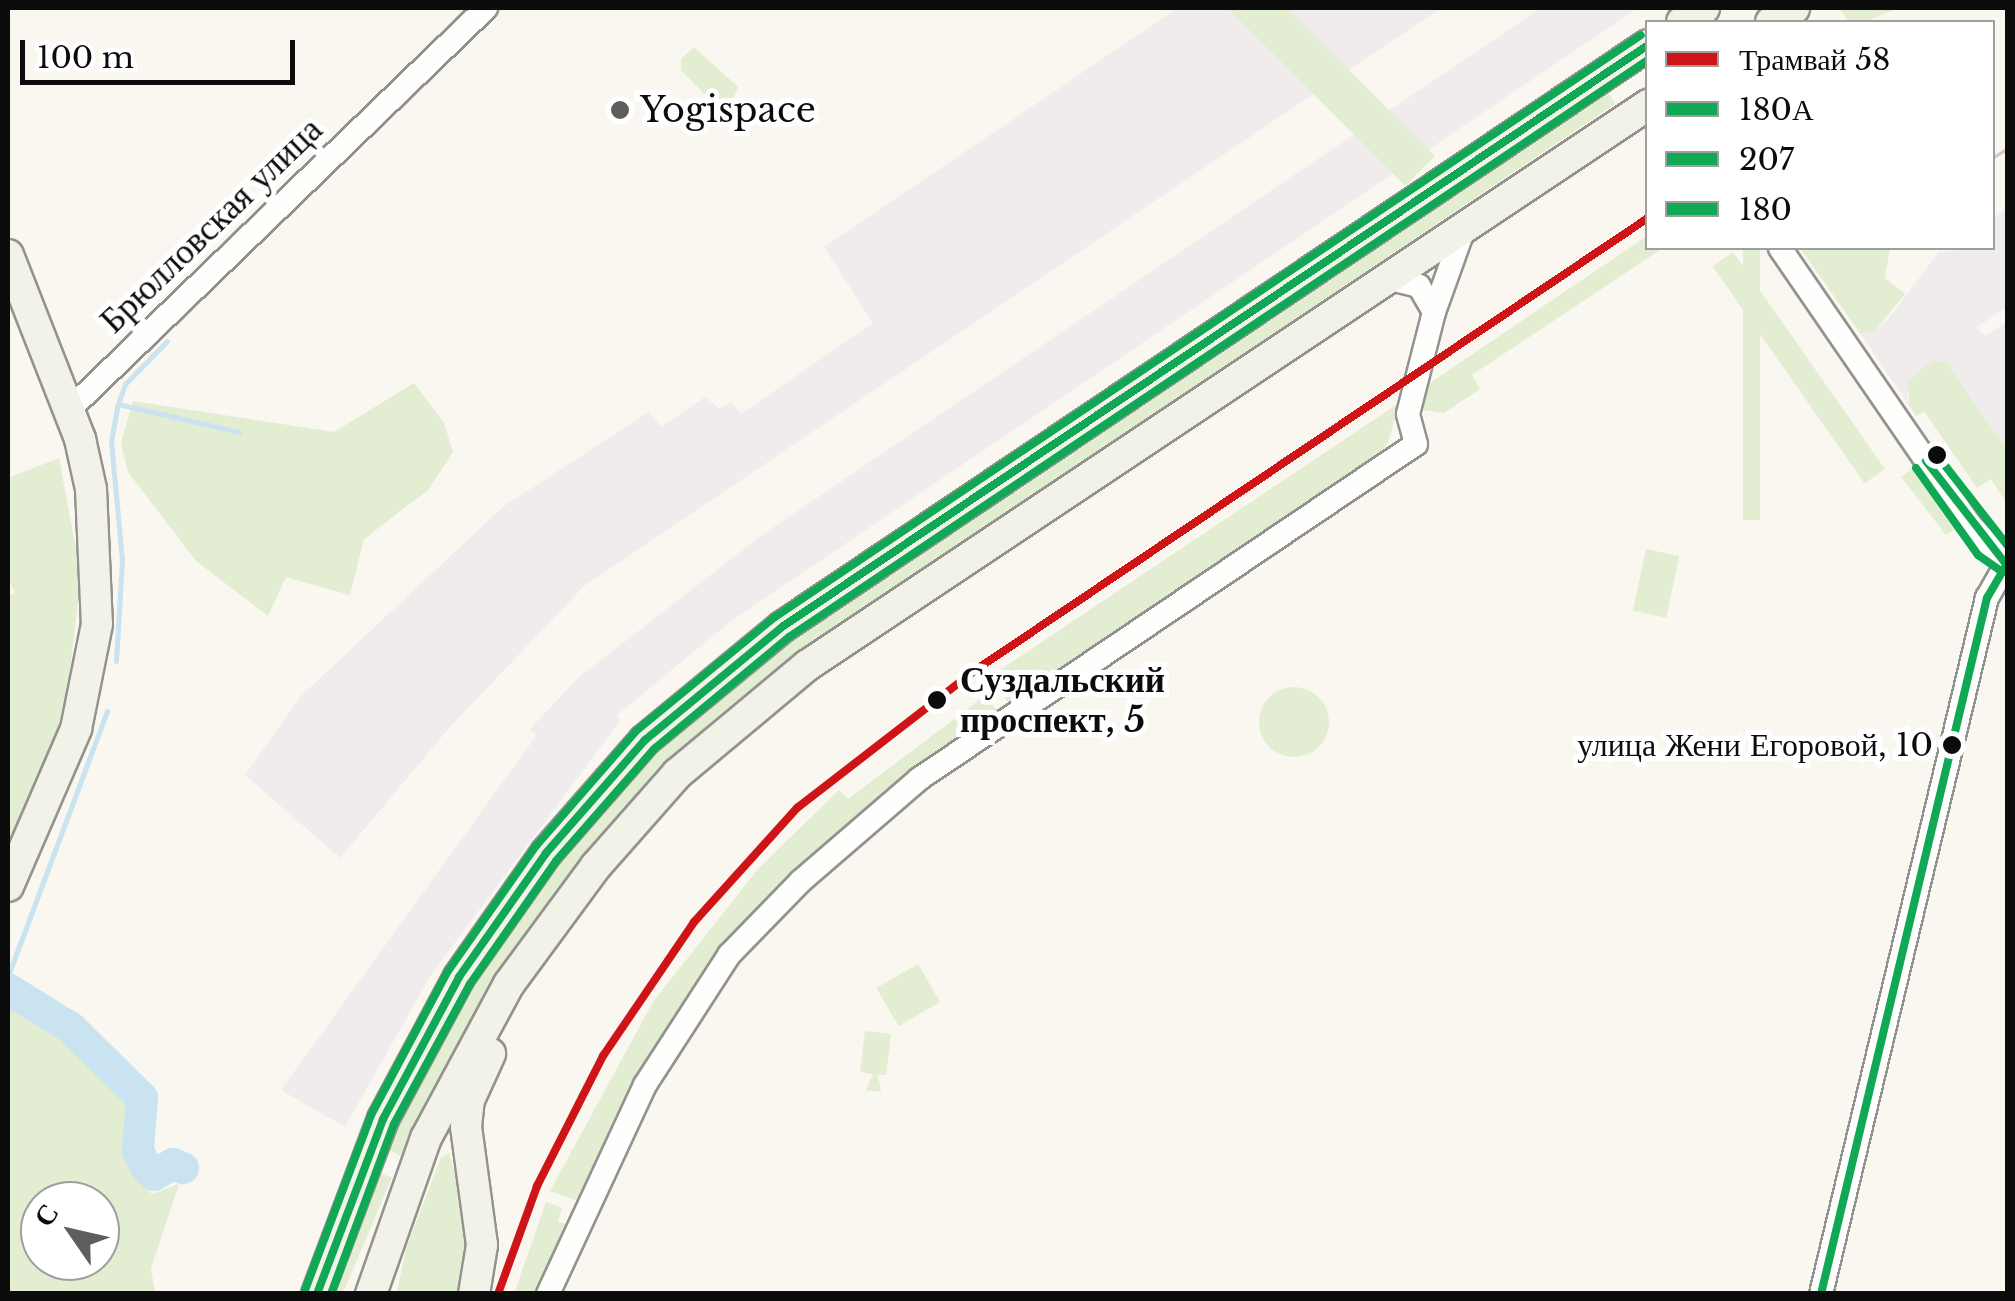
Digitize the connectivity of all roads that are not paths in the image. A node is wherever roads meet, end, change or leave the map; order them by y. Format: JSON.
{"nodes":[{"id":1,"x":486,"y":8,"type":"edge"},
{"id":2,"x":1645,"y":47,"type":"edge"},
{"id":3,"x":1645,"y":107,"type":"edge"},
{"id":4,"x":1464,"y":228,"type":"junction"},
{"id":5,"x":1781,"y":250,"type":"edge"},
{"id":6,"x":8,"y":255,"type":"edge"},
{"id":7,"x":1387,"y":278,"type":"junction"},
{"id":8,"x":1434,"y":312,"type":"junction"},
{"id":9,"x":70,"y":409,"type":"junction"},
{"id":10,"x":2006,"y":562,"type":"edge"},
{"id":11,"x":8,"y":886,"type":"edge"},
{"id":12,"x":509,"y":984,"type":"junction"},
{"id":13,"x":320,"y":1280,"type":"edge"},
{"id":14,"x":301,"y":1294,"type":"edge"},
{"id":15,"x":371,"y":1294,"type":"edge"},
{"id":16,"x":474,"y":1294,"type":"edge"},
{"id":17,"x":548,"y":1294,"type":"edge"},
{"id":18,"x":1821,"y":1294,"type":"edge"}],
"edges":[{"from":1,"to":9,"type":"street","name":"Брюлловская улица"},
{"from":2,"to":13,"type":"main road"},
{"from":3,"to":4,"type":"main road"},
{"from":4,"to":7,"type":"main road"},
{"from":4,"to":8,"type":"street"},
{"from":5,"to":10,"type":"street"},
{"from":6,"to":9,"type":"main road"},
{"from":7,"to":8,"type":"street"},
{"from":7,"to":12,"type":"main road"},
{"from":8,"to":17,"type":"street"},
{"from":9,"to":11,"type":"main road"},
{"from":10,"to":18,"type":"street"},
{"from":12,"to":15,"type":"main road"},
{"from":12,"to":16,"type":"main road"},
{"from":13,"to":14,"type":"main road"}]}
